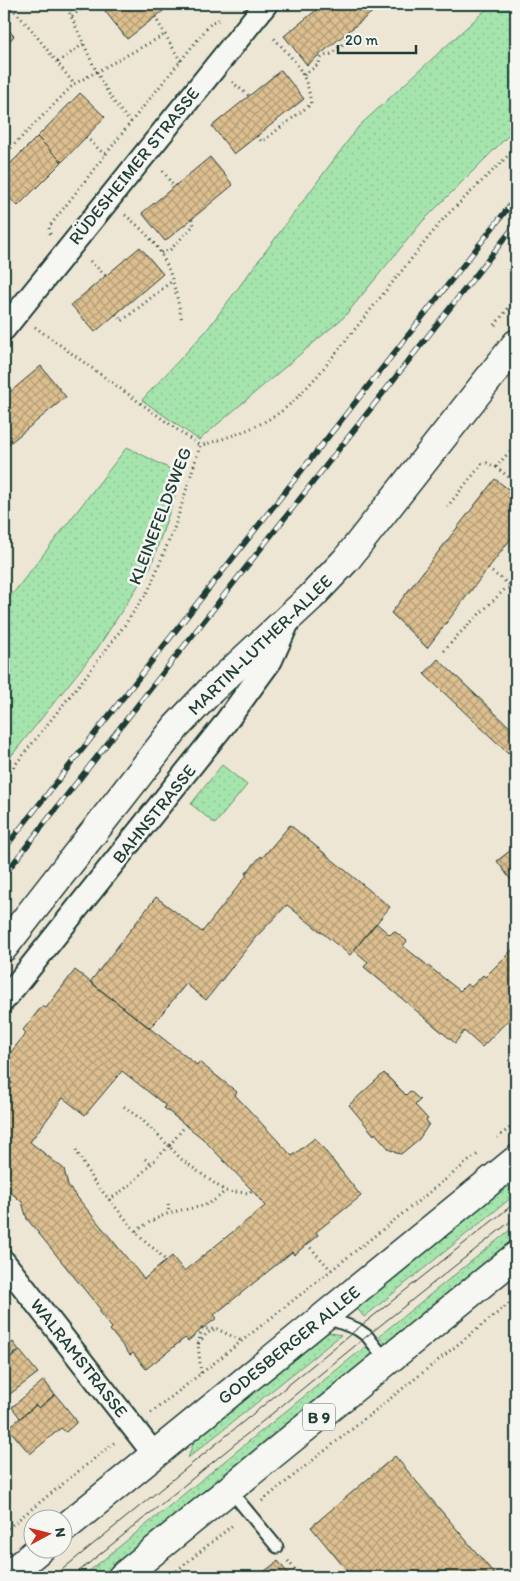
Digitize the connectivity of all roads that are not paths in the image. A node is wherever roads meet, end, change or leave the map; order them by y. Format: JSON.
{"nodes":[{"id":1,"x":260,"y":11,"type":"edge"},
{"id":2,"x":10,"y":321,"type":"edge"},
{"id":3,"x":516,"y":344,"type":"edge"},
{"id":4,"x":290,"y":618,"type":"junction"},
{"id":5,"x":4,"y":947,"type":"edge"},
{"id":6,"x":4,"y":1000,"type":"edge"},
{"id":7,"x":516,"y":1160,"type":"edge"},
{"id":8,"x":4,"y":1262,"type":"edge"},
{"id":9,"x":512,"y":1264,"type":"edge"},
{"id":10,"x":324,"y":1316,"type":"junction"},
{"id":11,"x":386,"y":1361,"type":"junction"},
{"id":12,"x":154,"y":1454,"type":"junction"},
{"id":13,"x":229,"y":1489,"type":"junction"},
{"id":14,"x":72,"y":1522,"type":"edge"},
{"id":15,"x":277,"y":1548,"type":"dead end"},
{"id":16,"x":28,"y":1558,"type":"edge"},
{"id":17,"x":6,"y":1577,"type":"edge"},
{"id":18,"x":122,"y":1577,"type":"edge"}],
"edges":[{"from":1,"to":2,"type":"street","name":"RÜDESHEIMER STRASSE"},
{"from":3,"to":4,"type":"main road","name":"MARTIN-LUTHER-ALLEE"},
{"from":4,"to":5,"type":"main road","name":"MARTIN-LUTHER-ALLEE"},
{"from":4,"to":6,"type":"street","name":"BAHNSTRASSE"},
{"from":7,"to":10,"type":"main road","name":"GODESBERGER ALLEE"},
{"from":8,"to":12,"type":"street","name":"WALRAMSTRASSE"},
{"from":9,"to":11,"type":"main road","number":"B 9"},
{"from":10,"to":11,"type":"lane"},
{"from":10,"to":12,"type":"main road","name":"GODESBERGER ALLEE"},
{"from":11,"to":13,"type":"main road","number":"B 9"},
{"from":12,"to":14,"type":"main road","name":"GODESBERGER ALLEE"},
{"from":13,"to":15,"type":"lane"},
{"from":13,"to":18,"type":"main road","number":"B 9"},
{"from":16,"to":17,"type":"main road"}]}
